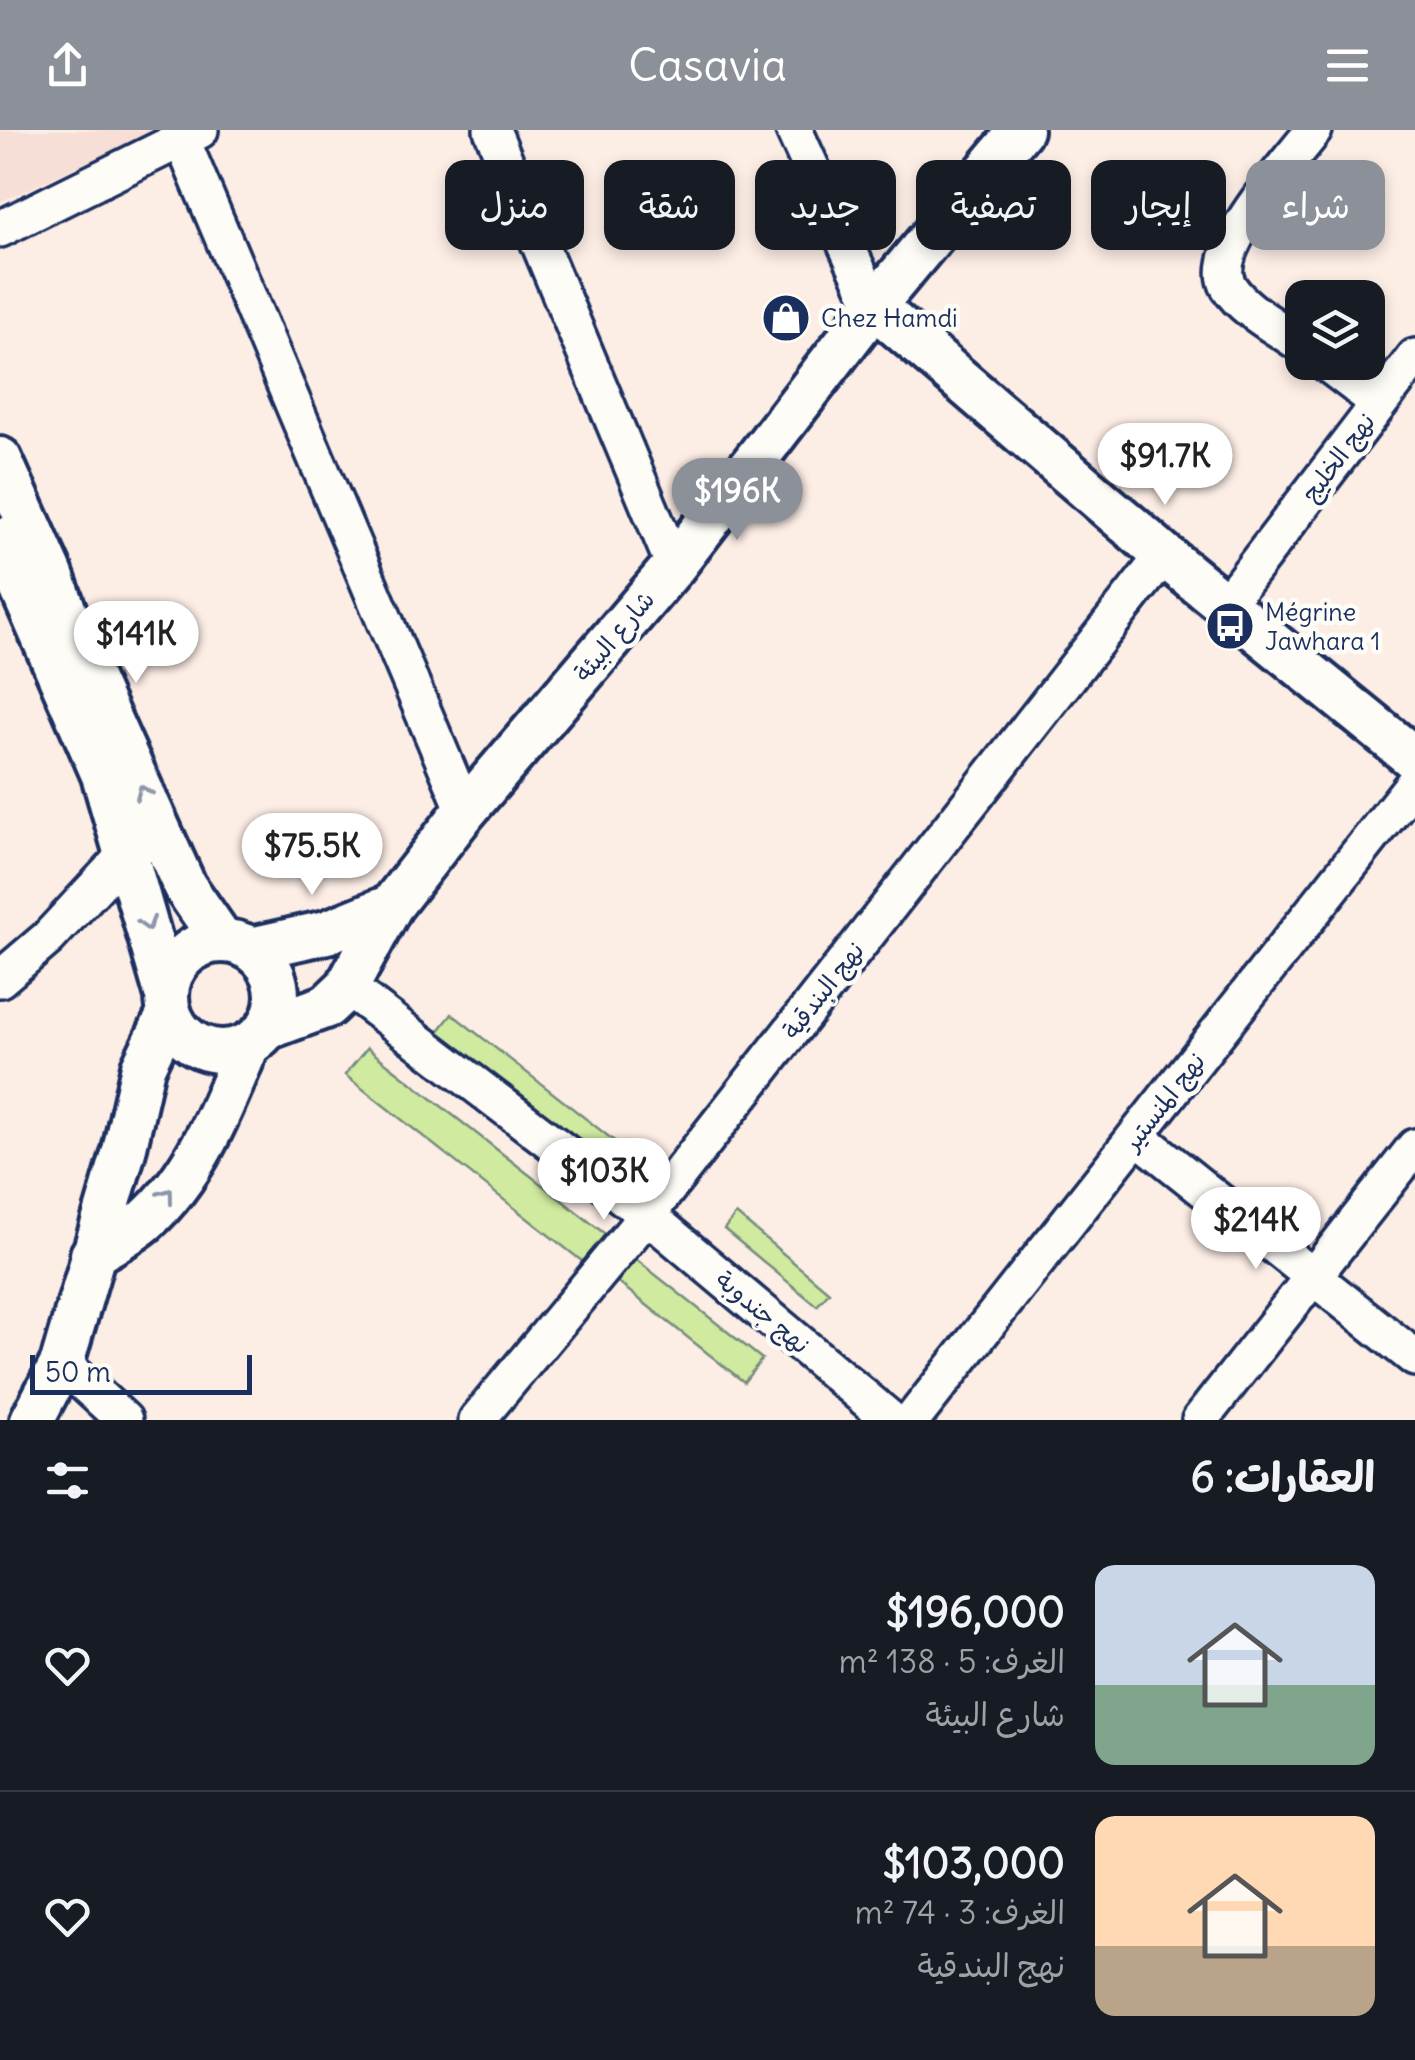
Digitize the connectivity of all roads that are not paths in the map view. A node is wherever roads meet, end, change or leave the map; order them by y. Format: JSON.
{"nodes":[{"id":1,"x":492,"y":130,"type":"edge"},
{"id":2,"x":794,"y":130,"type":"edge"},
{"id":3,"x":1020,"y":130,"type":"edge"},
{"id":4,"x":1314,"y":130,"type":"edge"},
{"id":5,"x":191,"y":134,"type":"edge"},
{"id":6,"x":0,"y":229,"type":"edge"},
{"id":7,"x":874,"y":306,"type":"junction"},
{"id":8,"x":1285,"y":332,"type":"edge"},
{"id":9,"x":1415,"y":357,"type":"edge"},
{"id":10,"x":1349,"y":380,"type":"edge"},
{"id":11,"x":1379,"y":403,"type":"junction"},
{"id":12,"x":0,"y":459,"type":"edge"},
{"id":13,"x":0,"y":539,"type":"edge"},
{"id":14,"x":1164,"y":554,"type":"junction"},
{"id":15,"x":674,"y":566,"type":"junction"},
{"id":16,"x":12,"y":602,"type":"edge"},
{"id":17,"x":1225,"y":605,"type":"junction"},
{"id":18,"x":1415,"y":760,"type":"edge"},
{"id":19,"x":1415,"y":782,"type":"edge"},
{"id":20,"x":465,"y":811,"type":"junction"},
{"id":21,"x":144,"y":844,"type":"junction"},
{"id":22,"x":391,"y":906,"type":"junction"},
{"id":23,"x":236,"y":944,"type":"junction"},
{"id":24,"x":0,"y":980,"type":"edge"},
{"id":25,"x":348,"y":987,"type":"junction"},
{"id":26,"x":168,"y":1003,"type":"junction"},
{"id":27,"x":257,"y":1037,"type":"junction"},
{"id":28,"x":1137,"y":1136,"type":"junction"},
{"id":29,"x":1415,"y":1147,"type":"edge"},
{"id":30,"x":647,"y":1215,"type":"junction"},
{"id":31,"x":92,"y":1254,"type":"junction"},
{"id":32,"x":1312,"y":1276,"type":"junction"},
{"id":33,"x":1415,"y":1358,"type":"edge"},
{"id":34,"x":62,"y":1364,"type":"junction"},
{"id":35,"x":32,"y":1420,"type":"edge"},
{"id":36,"x":124,"y":1420,"type":"edge"},
{"id":37,"x":477,"y":1420,"type":"edge"},
{"id":38,"x":891,"y":1420,"type":"edge"},
{"id":39,"x":912,"y":1420,"type":"edge"},
{"id":40,"x":1200,"y":1420,"type":"edge"}],
"edges":[{"from":1,"to":15,"type":"street"},
{"from":2,"to":7,"type":"street"},
{"from":3,"to":7,"type":"street","name":"شارع البيئة"},
{"from":4,"to":8,"type":"street"},
{"from":5,"to":6,"type":"street"},
{"from":5,"to":20,"type":"street"},
{"from":7,"to":14,"type":"street"},
{"from":7,"to":15,"type":"street","name":"شارع البيئة"},
{"from":9,"to":11,"type":"street","name":"نهج الخليج"},
{"from":10,"to":11,"type":"street"},
{"from":11,"to":17,"type":"street","name":"نهج الخليج"},
{"from":21,"to":12,"type":"street","one_way":true},
{"from":13,"to":16,"type":"street"},
{"from":14,"to":17,"type":"street"},
{"from":14,"to":30,"type":"street","name":"نهج البندقية"},
{"from":15,"to":20,"type":"street","name":"شارع البيئة"},
{"from":16,"to":21,"type":"street"},
{"from":17,"to":18,"type":"street"},
{"from":19,"to":28,"type":"street","name":"نهج المنستير"},
{"from":20,"to":22,"type":"street","name":"شارع البيئة"},
{"from":21,"to":23,"type":"street"},
{"from":21,"to":24,"type":"street"},
{"from":21,"to":26,"type":"street","one_way":true},
{"from":22,"to":23,"type":"street"},
{"from":22,"to":25,"type":"street","name":"شارع البيئة"},
{"from":23,"to":26,"type":"street"},
{"from":23,"to":27,"type":"street"},
{"from":25,"to":27,"type":"street"},
{"from":25,"to":30,"type":"street","name":"نهج جندوبة"},
{"from":26,"to":27,"type":"street"},
{"from":26,"to":31,"type":"street"},
{"from":31,"to":27,"type":"street","one_way":true},
{"from":28,"to":32,"type":"street"},
{"from":28,"to":39,"type":"street","name":"نهج المنستير"},
{"from":29,"to":32,"type":"street"},
{"from":30,"to":37,"type":"street","name":"نهج البندقية"},
{"from":30,"to":38,"type":"street","name":"نهج جندوبة"},
{"from":31,"to":34,"type":"street"},
{"from":32,"to":33,"type":"street"},
{"from":32,"to":40,"type":"street"},
{"from":34,"to":35,"type":"street"},
{"from":34,"to":36,"type":"street"}]}
